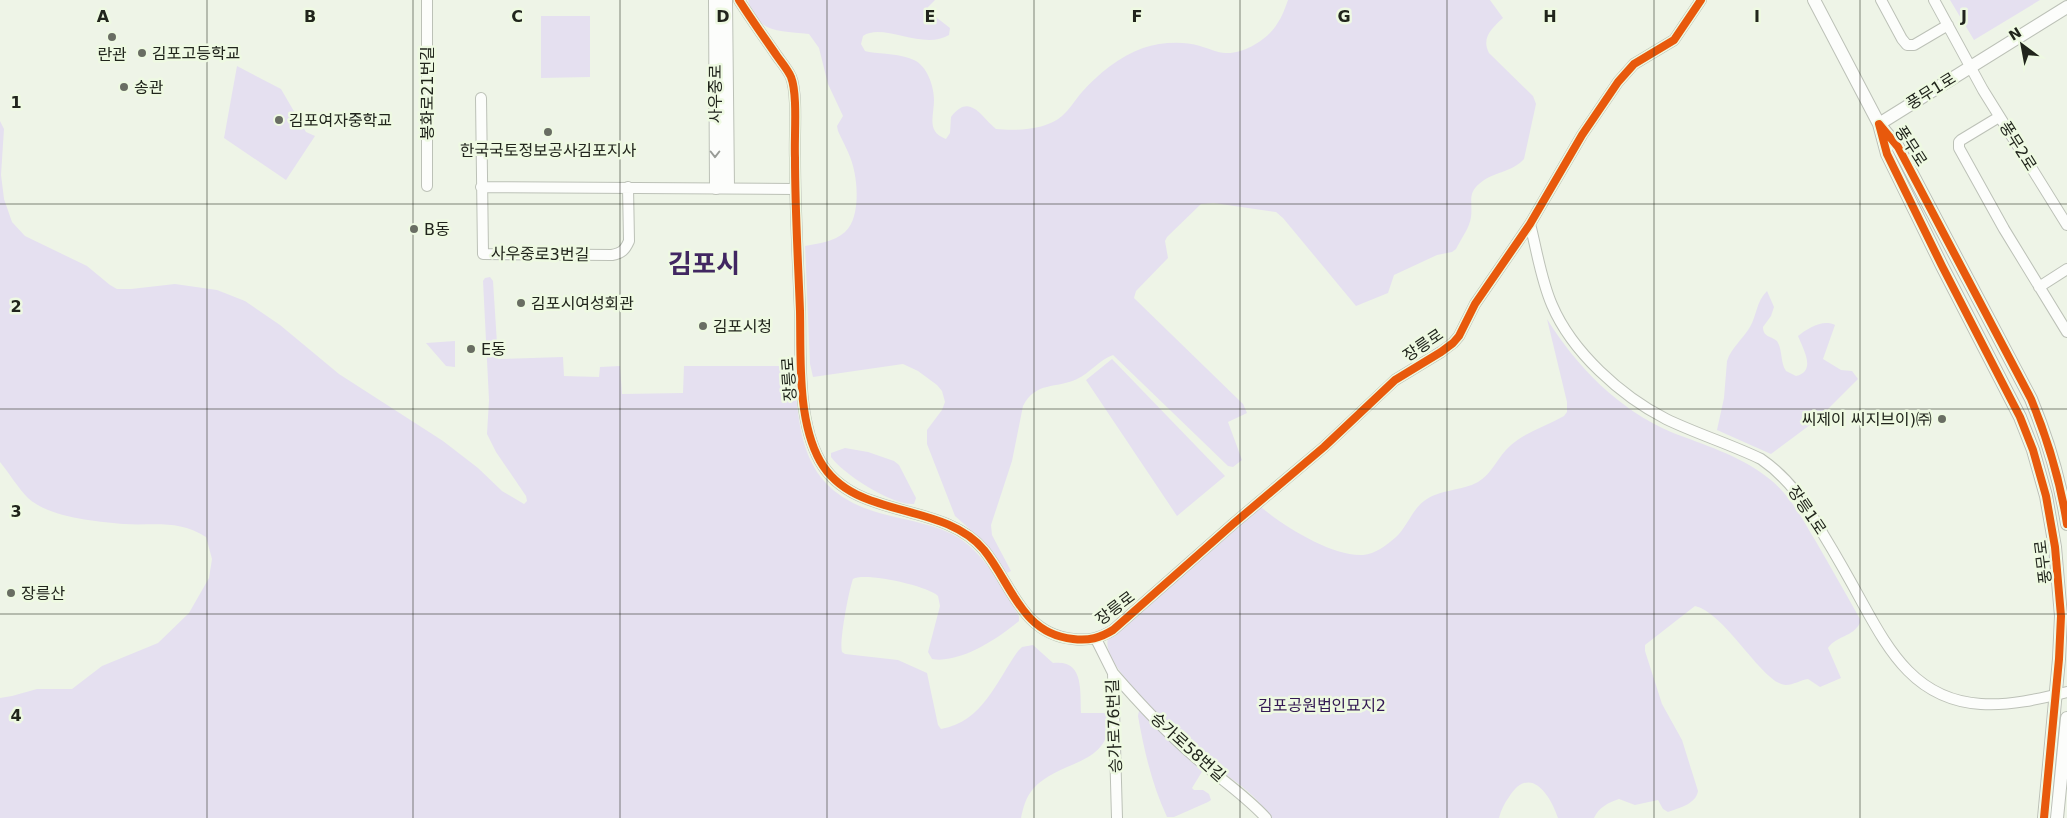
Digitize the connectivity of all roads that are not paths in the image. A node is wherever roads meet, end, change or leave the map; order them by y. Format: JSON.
{"nodes":[{"id":1,"x":427,"y":0,"type":"edge"},
{"id":2,"x":715,"y":0,"type":"edge"},
{"id":3,"x":726,"y":0,"type":"edge"},
{"id":4,"x":739,"y":0,"type":"edge"},
{"id":5,"x":1701,"y":0,"type":"edge"},
{"id":6,"x":1814,"y":0,"type":"edge"},
{"id":7,"x":1881,"y":0,"type":"edge"},
{"id":8,"x":1934,"y":0,"type":"edge"},
{"id":9,"x":2067,"y":6,"type":"edge"},
{"id":10,"x":2067,"y":12,"type":"edge"},
{"id":11,"x":1948,"y":25,"type":"junction"},
{"id":12,"x":1971,"y":68,"type":"junction"},
{"id":13,"x":481,"y":98,"type":"dead end"},
{"id":14,"x":1999,"y":117,"type":"junction"},
{"id":15,"x":1879,"y":124,"type":"junction"},
{"id":16,"x":427,"y":186,"type":"dead end"},
{"id":17,"x":481,"y":187,"type":"junction"},
{"id":18,"x":628,"y":187,"type":"junction"},
{"id":19,"x":722,"y":187,"type":"junction"},
{"id":20,"x":795,"y":188,"type":"junction"},
{"id":21,"x":1530,"y":224,"type":"junction"},
{"id":22,"x":2067,"y":225,"type":"edge"},
{"id":23,"x":2067,"y":269,"type":"edge"},
{"id":24,"x":2039,"y":287,"type":"junction"},
{"id":25,"x":2067,"y":332,"type":"edge"},
{"id":26,"x":2063,"y":474,"type":"edge"},
{"id":27,"x":2067,"y":524,"type":"edge"},
{"id":28,"x":1096,"y":639,"type":"junction"},
{"id":29,"x":1113,"y":673,"type":"junction"},
{"id":30,"x":2062,"y":694,"type":"edge"},
{"id":31,"x":2067,"y":718,"type":"edge"},
{"id":32,"x":1117,"y":818,"type":"edge"},
{"id":33,"x":1266,"y":818,"type":"edge"},
{"id":34,"x":2044,"y":818,"type":"edge"},
{"id":35,"x":2057,"y":818,"type":"edge"}],
"edges":[{"from":1,"to":16,"type":"street","name":"봉화로21번길"},
{"from":2,"to":19,"type":"street","name":"사우중로","one_way":true},
{"from":3,"to":19,"type":"street","name":"사우중로"},
{"from":4,"to":20,"type":"street","name":"장릉로"},
{"from":5,"to":21,"type":"street","name":"장릉로"},
{"from":6,"to":15,"type":"street","name":"풍무로"},
{"from":7,"to":11,"type":"street"},
{"from":8,"to":11,"type":"street","name":"풍무2로"},
{"from":9,"to":12,"type":"street","name":"풍무1로"},
{"from":10,"to":12,"type":"street","name":"풍무1로"},
{"from":11,"to":12,"type":"street","name":"풍무2로"},
{"from":12,"to":14,"type":"street","name":"풍무2로"},
{"from":12,"to":15,"type":"street","name":"풍무1로"},
{"from":13,"to":17,"type":"street"},
{"from":14,"to":22,"type":"street","name":"풍무2로"},
{"from":14,"to":24,"type":"street"},
{"from":15,"to":26,"type":"street","name":"풍무로"},
{"from":15,"to":30,"type":"street","name":"풍무로"},
{"from":17,"to":18,"type":"street"},
{"from":17,"to":18,"type":"street","name":"사우중로3번길"},
{"from":18,"to":19,"type":"street"},
{"from":19,"to":20,"type":"street"},
{"from":20,"to":28,"type":"street","name":"장릉로"},
{"from":21,"to":28,"type":"street","name":"장릉로"},
{"from":21,"to":30,"type":"street","name":"장릉1로"},
{"from":23,"to":24,"type":"street"},
{"from":24,"to":25,"type":"street"},
{"from":26,"to":27,"type":"street","name":"풍무로"},
{"from":28,"to":29,"type":"street","name":"승가로76번길"},
{"from":29,"to":32,"type":"street","name":"승가로76번길"},
{"from":29,"to":33,"type":"street","name":"승가로58번길"},
{"from":30,"to":34,"type":"street","name":"풍무로"},
{"from":31,"to":35,"type":"street"}]}
